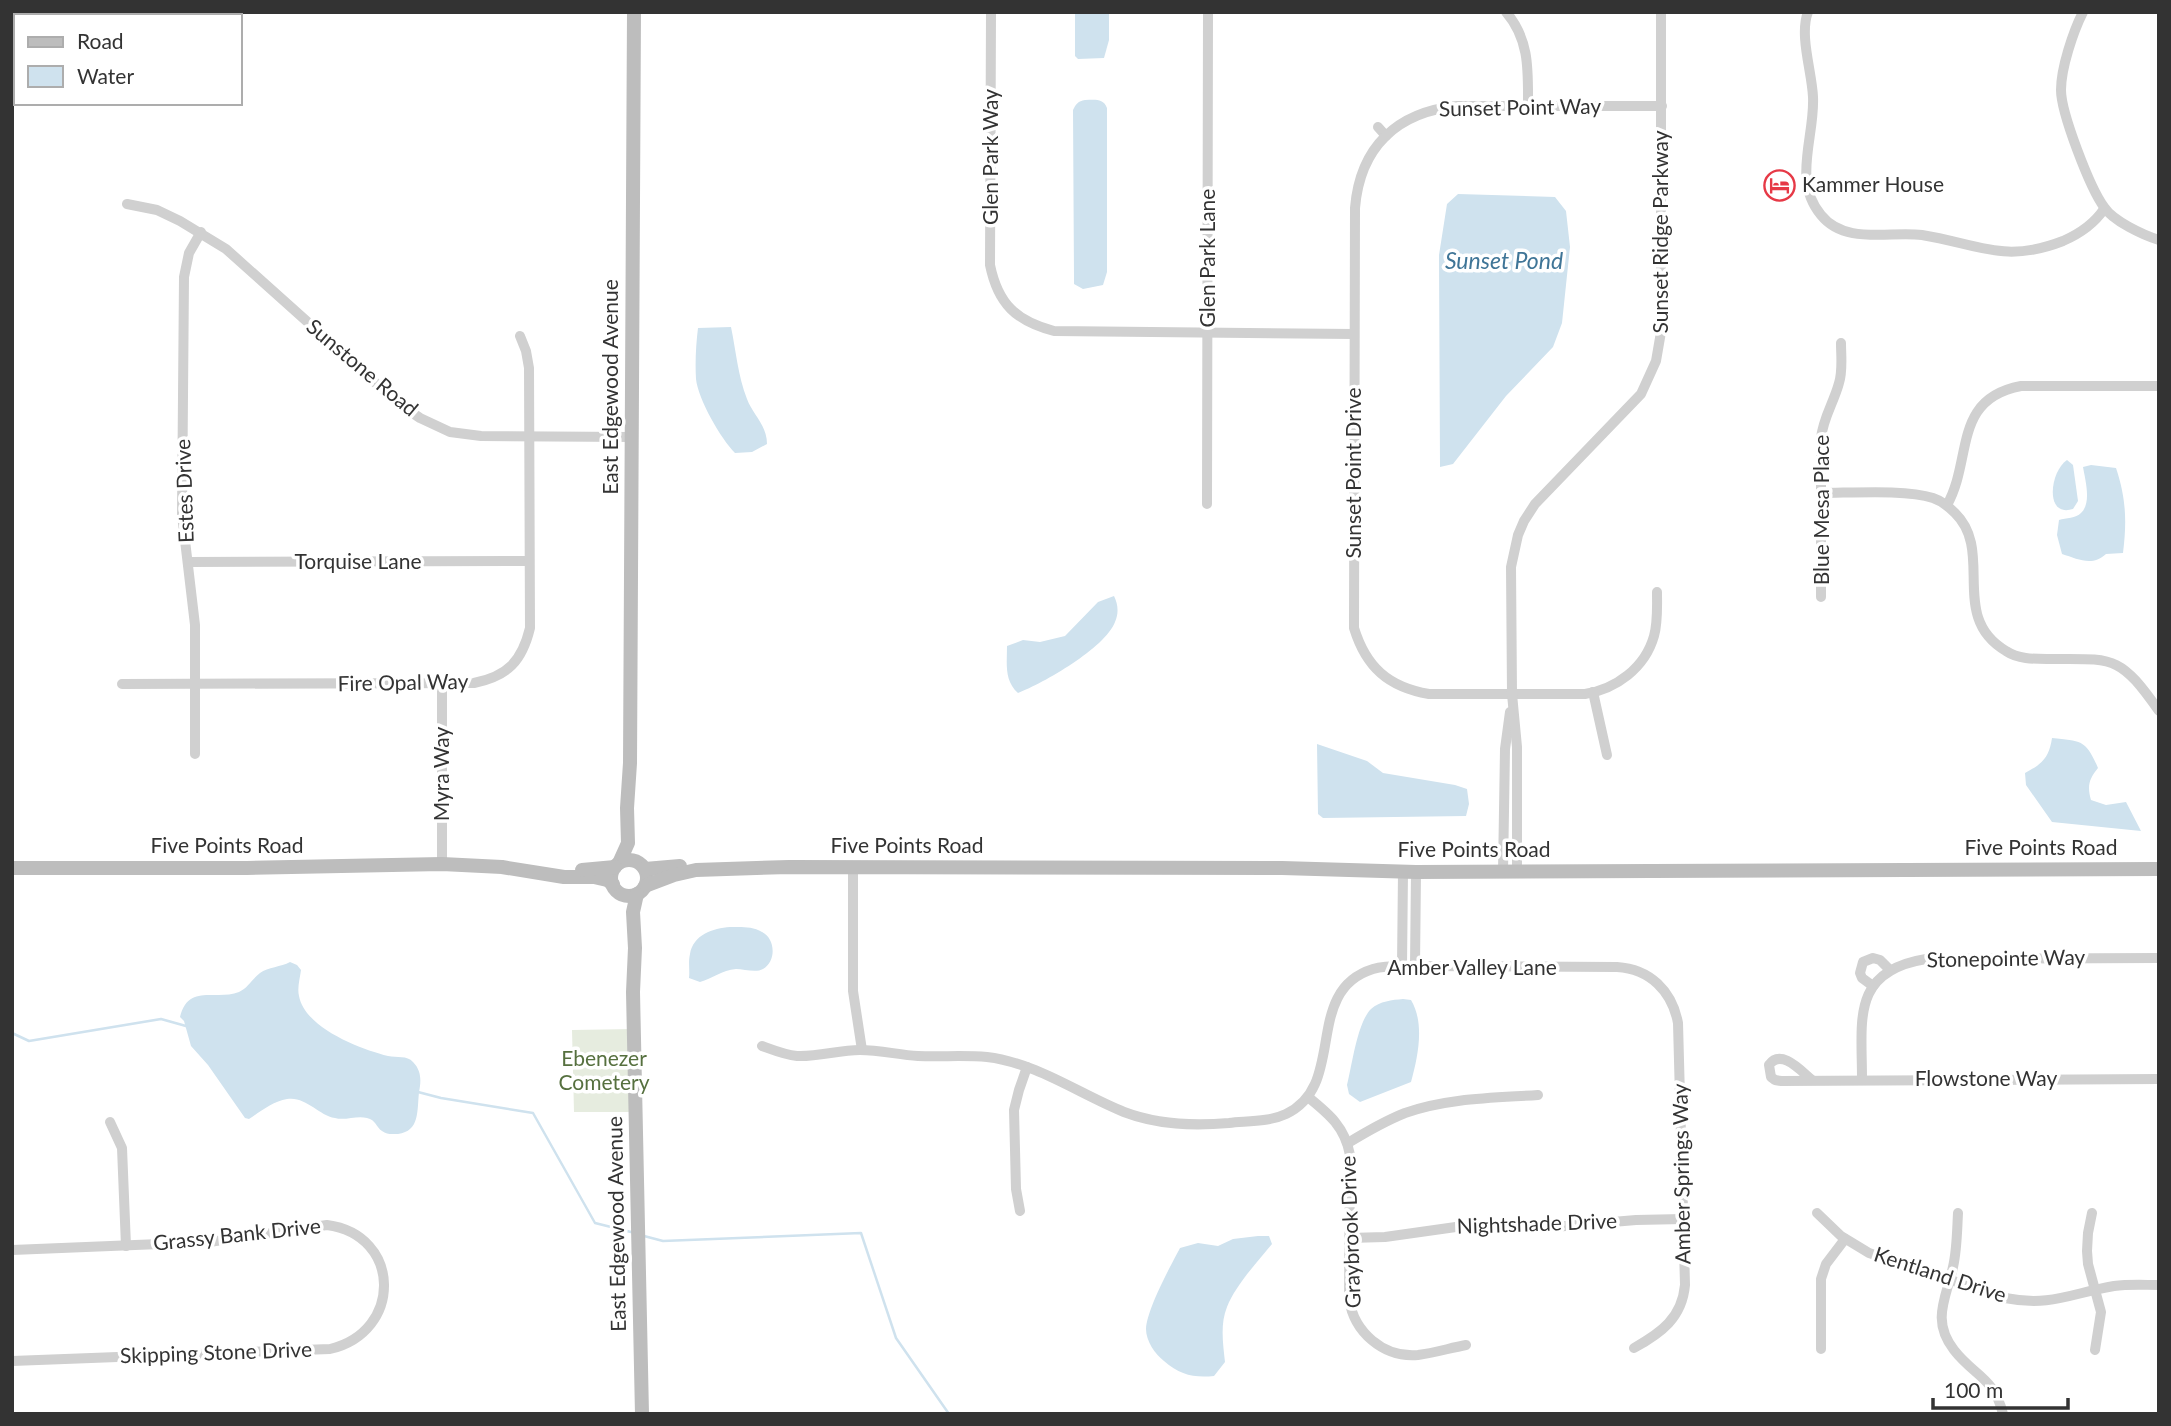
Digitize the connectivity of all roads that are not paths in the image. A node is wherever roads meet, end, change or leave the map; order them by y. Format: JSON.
{"nodes":[{"id":1,"x":635,"y":12,"type":"edge"},
{"id":2,"x":991,"y":12,"type":"edge"},
{"id":3,"x":1208,"y":12,"type":"edge"},
{"id":4,"x":1506,"y":12,"type":"edge"},
{"id":5,"x":1661,"y":12,"type":"edge"},
{"id":6,"x":1808,"y":12,"type":"edge"},
{"id":7,"x":2083,"y":12,"type":"edge"},
{"id":8,"x":1528,"y":106,"type":"junction"},
{"id":9,"x":1661,"y":106,"type":"junction"},
{"id":10,"x":1378,"y":127,"type":"dead end"},
{"id":11,"x":1386,"y":136,"type":"junction"},
{"id":12,"x":127,"y":204,"type":"dead end"},
{"id":13,"x":2104,"y":209,"type":"junction"},
{"id":14,"x":201,"y":232,"type":"junction"},
{"id":15,"x":2159,"y":240,"type":"edge"},
{"id":16,"x":1208,"y":332,"type":"junction"},
{"id":17,"x":1354,"y":334,"type":"junction"},
{"id":18,"x":520,"y":336,"type":"dead end"},
{"id":19,"x":1841,"y":343,"type":"dead end"},
{"id":20,"x":2159,"y":386,"type":"edge"},
{"id":21,"x":530,"y":436,"type":"junction"},
{"id":22,"x":632,"y":437,"type":"junction"},
{"id":23,"x":1821,"y":493,"type":"junction"},
{"id":24,"x":1207,"y":504,"type":"dead end"},
{"id":25,"x":1947,"y":505,"type":"junction"},
{"id":26,"x":529,"y":561,"type":"junction"},
{"id":27,"x":188,"y":562,"type":"junction"},
{"id":28,"x":1657,"y":592,"type":"dead end"},
{"id":29,"x":1821,"y":597,"type":"dead end"},
{"id":30,"x":122,"y":684,"type":"dead end"},
{"id":31,"x":194,"y":684,"type":"junction"},
{"id":32,"x":442,"y":684,"type":"junction"},
{"id":33,"x":1593,"y":692,"type":"junction"},
{"id":34,"x":1512,"y":694,"type":"junction"},
{"id":35,"x":2159,"y":710,"type":"edge"},
{"id":36,"x":195,"y":754,"type":"dead end"},
{"id":37,"x":1607,"y":755,"type":"dead end"},
{"id":38,"x":630,"y":763,"type":"junction"},
{"id":39,"x":442,"y":864,"type":"junction"},
{"id":40,"x":617,"y":865,"type":"junction"},
{"id":41,"x":643,"y":867,"type":"junction"},
{"id":42,"x":789,"y":867,"type":"junction"},
{"id":43,"x":853,"y":867,"type":"junction"},
{"id":44,"x":12,"y":868,"type":"edge"},
{"id":45,"x":2159,"y":869,"type":"edge"},
{"id":46,"x":1410,"y":872,"type":"junction"},
{"id":47,"x":1510,"y":872,"type":"junction"},
{"id":48,"x":616,"y":889,"type":"junction"},
{"id":49,"x":641,"y":890,"type":"junction"},
{"id":50,"x":2159,"y":958,"type":"edge"},
{"id":51,"x":1415,"y":966,"type":"junction"},
{"id":52,"x":1402,"y":967,"type":"junction"},
{"id":53,"x":1889,"y":970,"type":"junction"},
{"id":54,"x":1658,"y":983,"type":"joint"},
{"id":55,"x":1872,"y":986,"type":"junction"},
{"id":56,"x":633,"y":992,"type":"junction"},
{"id":57,"x":761,"y":1046,"type":"dead end"},
{"id":58,"x":863,"y":1050,"type":"junction"},
{"id":59,"x":1027,"y":1067,"type":"junction"},
{"id":60,"x":1862,"y":1079,"type":"junction"},
{"id":61,"x":2159,"y":1079,"type":"edge"},
{"id":62,"x":1812,"y":1080,"type":"dead end"},
{"id":63,"x":1538,"y":1095,"type":"dead end"},
{"id":64,"x":1308,"y":1097,"type":"junction"},
{"id":65,"x":110,"y":1122,"type":"dead end"},
{"id":66,"x":1348,"y":1143,"type":"junction"},
{"id":67,"x":1020,"y":1211,"type":"dead end"},
{"id":68,"x":1817,"y":1213,"type":"dead end"},
{"id":69,"x":1958,"y":1213,"type":"dead end"},
{"id":70,"x":2092,"y":1213,"type":"dead end"},
{"id":71,"x":1683,"y":1219,"type":"junction"},
{"id":72,"x":1349,"y":1238,"type":"junction"},
{"id":73,"x":1845,"y":1239,"type":"junction"},
{"id":74,"x":126,"y":1246,"type":"junction"},
{"id":75,"x":12,"y":1250,"type":"edge"},
{"id":76,"x":1949,"y":1280,"type":"junction"},
{"id":77,"x":2159,"y":1285,"type":"edge"},
{"id":78,"x":385,"y":1286,"type":"joint"},
{"id":79,"x":2095,"y":1290,"type":"junction"},
{"id":80,"x":1466,"y":1345,"type":"dead end"},
{"id":81,"x":1634,"y":1348,"type":"dead end"},
{"id":82,"x":1821,"y":1349,"type":"dead end"},
{"id":83,"x":2095,"y":1350,"type":"dead end"},
{"id":84,"x":12,"y":1361,"type":"edge"},
{"id":85,"x":642,"y":1414,"type":"edge"},
{"id":86,"x":2003,"y":1414,"type":"edge"}],
"edges":[{"from":1,"to":22,"type":"street","name":"East Edgewood Avenue"},
{"from":2,"to":16,"type":"street","name":"Glen Park Way"},
{"from":3,"to":16,"type":"street","name":"Glen Park Lane"},
{"from":4,"to":8,"type":"street"},
{"from":5,"to":9,"type":"street","name":"Sunset Ridge Parkway"},
{"from":6,"to":13,"type":"street"},
{"from":7,"to":13,"type":"street"},
{"from":8,"to":9,"type":"street","name":"Sunset Point Way"},
{"from":8,"to":11,"type":"street","name":"Sunset Point Way"},
{"from":9,"to":34,"type":"street","name":"Sunset Ridge Parkway"},
{"from":10,"to":11,"type":"street"},
{"from":11,"to":17,"type":"street","name":"Sunset Point Drive"},
{"from":12,"to":14,"type":"street","name":"Sunstone Road"},
{"from":13,"to":15,"type":"street"},
{"from":14,"to":21,"type":"street","name":"Sunstone Road"},
{"from":14,"to":27,"type":"street","name":"Estes Drive"},
{"from":16,"to":17,"type":"street"},
{"from":16,"to":24,"type":"street","name":"Glen Park Lane"},
{"from":17,"to":34,"type":"street","name":"Sunset Point Drive"},
{"from":18,"to":21,"type":"street","name":"Fire Opal Way"},
{"from":19,"to":23,"type":"street","name":"Blue Mesa Place"},
{"from":20,"to":25,"type":"street"},
{"from":21,"to":22,"type":"street","name":"Sunstone Road"},
{"from":21,"to":26,"type":"street","name":"Fire Opal Way"},
{"from":22,"to":38,"type":"street","name":"East Edgewood Avenue"},
{"from":23,"to":25,"type":"street"},
{"from":23,"to":29,"type":"street","name":"Blue Mesa Place"},
{"from":25,"to":35,"type":"street"},
{"from":26,"to":27,"type":"street","name":"Torquise Lane"},
{"from":26,"to":32,"type":"street","name":"Fire Opal Way"},
{"from":27,"to":31,"type":"street","name":"Estes Drive"},
{"from":28,"to":33,"type":"street","name":"Sunset Point Drive"},
{"from":30,"to":31,"type":"street","name":"Fire Opal Way"},
{"from":31,"to":32,"type":"street","name":"Fire Opal Way"},
{"from":31,"to":36,"type":"street","name":"Estes Drive"},
{"from":32,"to":39,"type":"street","name":"Myra Way"},
{"from":33,"to":34,"type":"street","name":"Sunset Point Drive"},
{"from":33,"to":37,"type":"street"},
{"from":34,"to":47,"type":"street","name":"Sunset Ridge Parkway"},
{"from":38,"to":40,"type":"street","name":"East Edgewood Avenue"},
{"from":38,"to":41,"type":"street","name":"East Edgewood Avenue"},
{"from":39,"to":40,"type":"street"},
{"from":39,"to":44,"type":"street","name":"Five Points Road"},
{"from":39,"to":48,"type":"street"},
{"from":40,"to":41,"type":"street"},
{"from":40,"to":48,"type":"street"},
{"from":41,"to":42,"type":"street"},
{"from":41,"to":49,"type":"street"},
{"from":42,"to":43,"type":"street","name":"Five Points Road"},
{"from":42,"to":49,"type":"street"},
{"from":43,"to":46,"type":"street","name":"Five Points Road"},
{"from":43,"to":58,"type":"street"},
{"from":45,"to":47,"type":"street","name":"Five Points Road"},
{"from":46,"to":47,"type":"street","name":"Five Points Road"},
{"from":46,"to":51,"type":"street"},
{"from":46,"to":52,"type":"street"},
{"from":48,"to":49,"type":"street"},
{"from":48,"to":56,"type":"street","name":"East Edgewood Avenue"},
{"from":49,"to":56,"type":"street","name":"East Edgewood Avenue"},
{"from":50,"to":53,"type":"street","name":"Stonepointe Way"},
{"from":51,"to":52,"type":"street","name":"Amber Valley Lane"},
{"from":51,"to":54,"type":"street","name":"Amber Valley Lane"},
{"from":52,"to":64,"type":"street","name":"Amber Valley Lane"},
{"from":53,"to":55,"type":"street","name":"Stonepointe Way"},
{"from":53,"to":55,"type":"street"},
{"from":54,"to":71,"type":"street","name":"Amber Springs Way"},
{"from":55,"to":60,"type":"street","name":"Stonepointe Way"},
{"from":56,"to":85,"type":"street","name":"East Edgewood Avenue"},
{"from":57,"to":58,"type":"street"},
{"from":58,"to":59,"type":"street"},
{"from":59,"to":64,"type":"street"},
{"from":59,"to":67,"type":"street"},
{"from":60,"to":61,"type":"street","name":"Flowstone Way"},
{"from":60,"to":62,"type":"street","name":"Flowstone Way"},
{"from":63,"to":66,"type":"street"},
{"from":64,"to":66,"type":"street","name":"Graybrook Drive"},
{"from":65,"to":74,"type":"street"},
{"from":66,"to":72,"type":"street","name":"Graybrook Drive"},
{"from":68,"to":73,"type":"street","name":"Kentland Drive"},
{"from":69,"to":76,"type":"street"},
{"from":70,"to":79,"type":"street"},
{"from":71,"to":72,"type":"street","name":"Nightshade Drive"},
{"from":71,"to":81,"type":"street","name":"Amber Springs Way"},
{"from":72,"to":80,"type":"street","name":"Graybrook Drive"},
{"from":73,"to":76,"type":"street","name":"Kentland Drive"},
{"from":73,"to":82,"type":"street"},
{"from":74,"to":75,"type":"street","name":"Grassy Bank Drive"},
{"from":74,"to":78,"type":"street","name":"Grassy Bank Drive"},
{"from":76,"to":79,"type":"street","name":"Kentland Drive"},
{"from":76,"to":86,"type":"street"},
{"from":77,"to":79,"type":"street","name":"Kentland Drive"},
{"from":78,"to":84,"type":"street","name":"Skipping Stone Drive"},
{"from":79,"to":83,"type":"street"}]}
